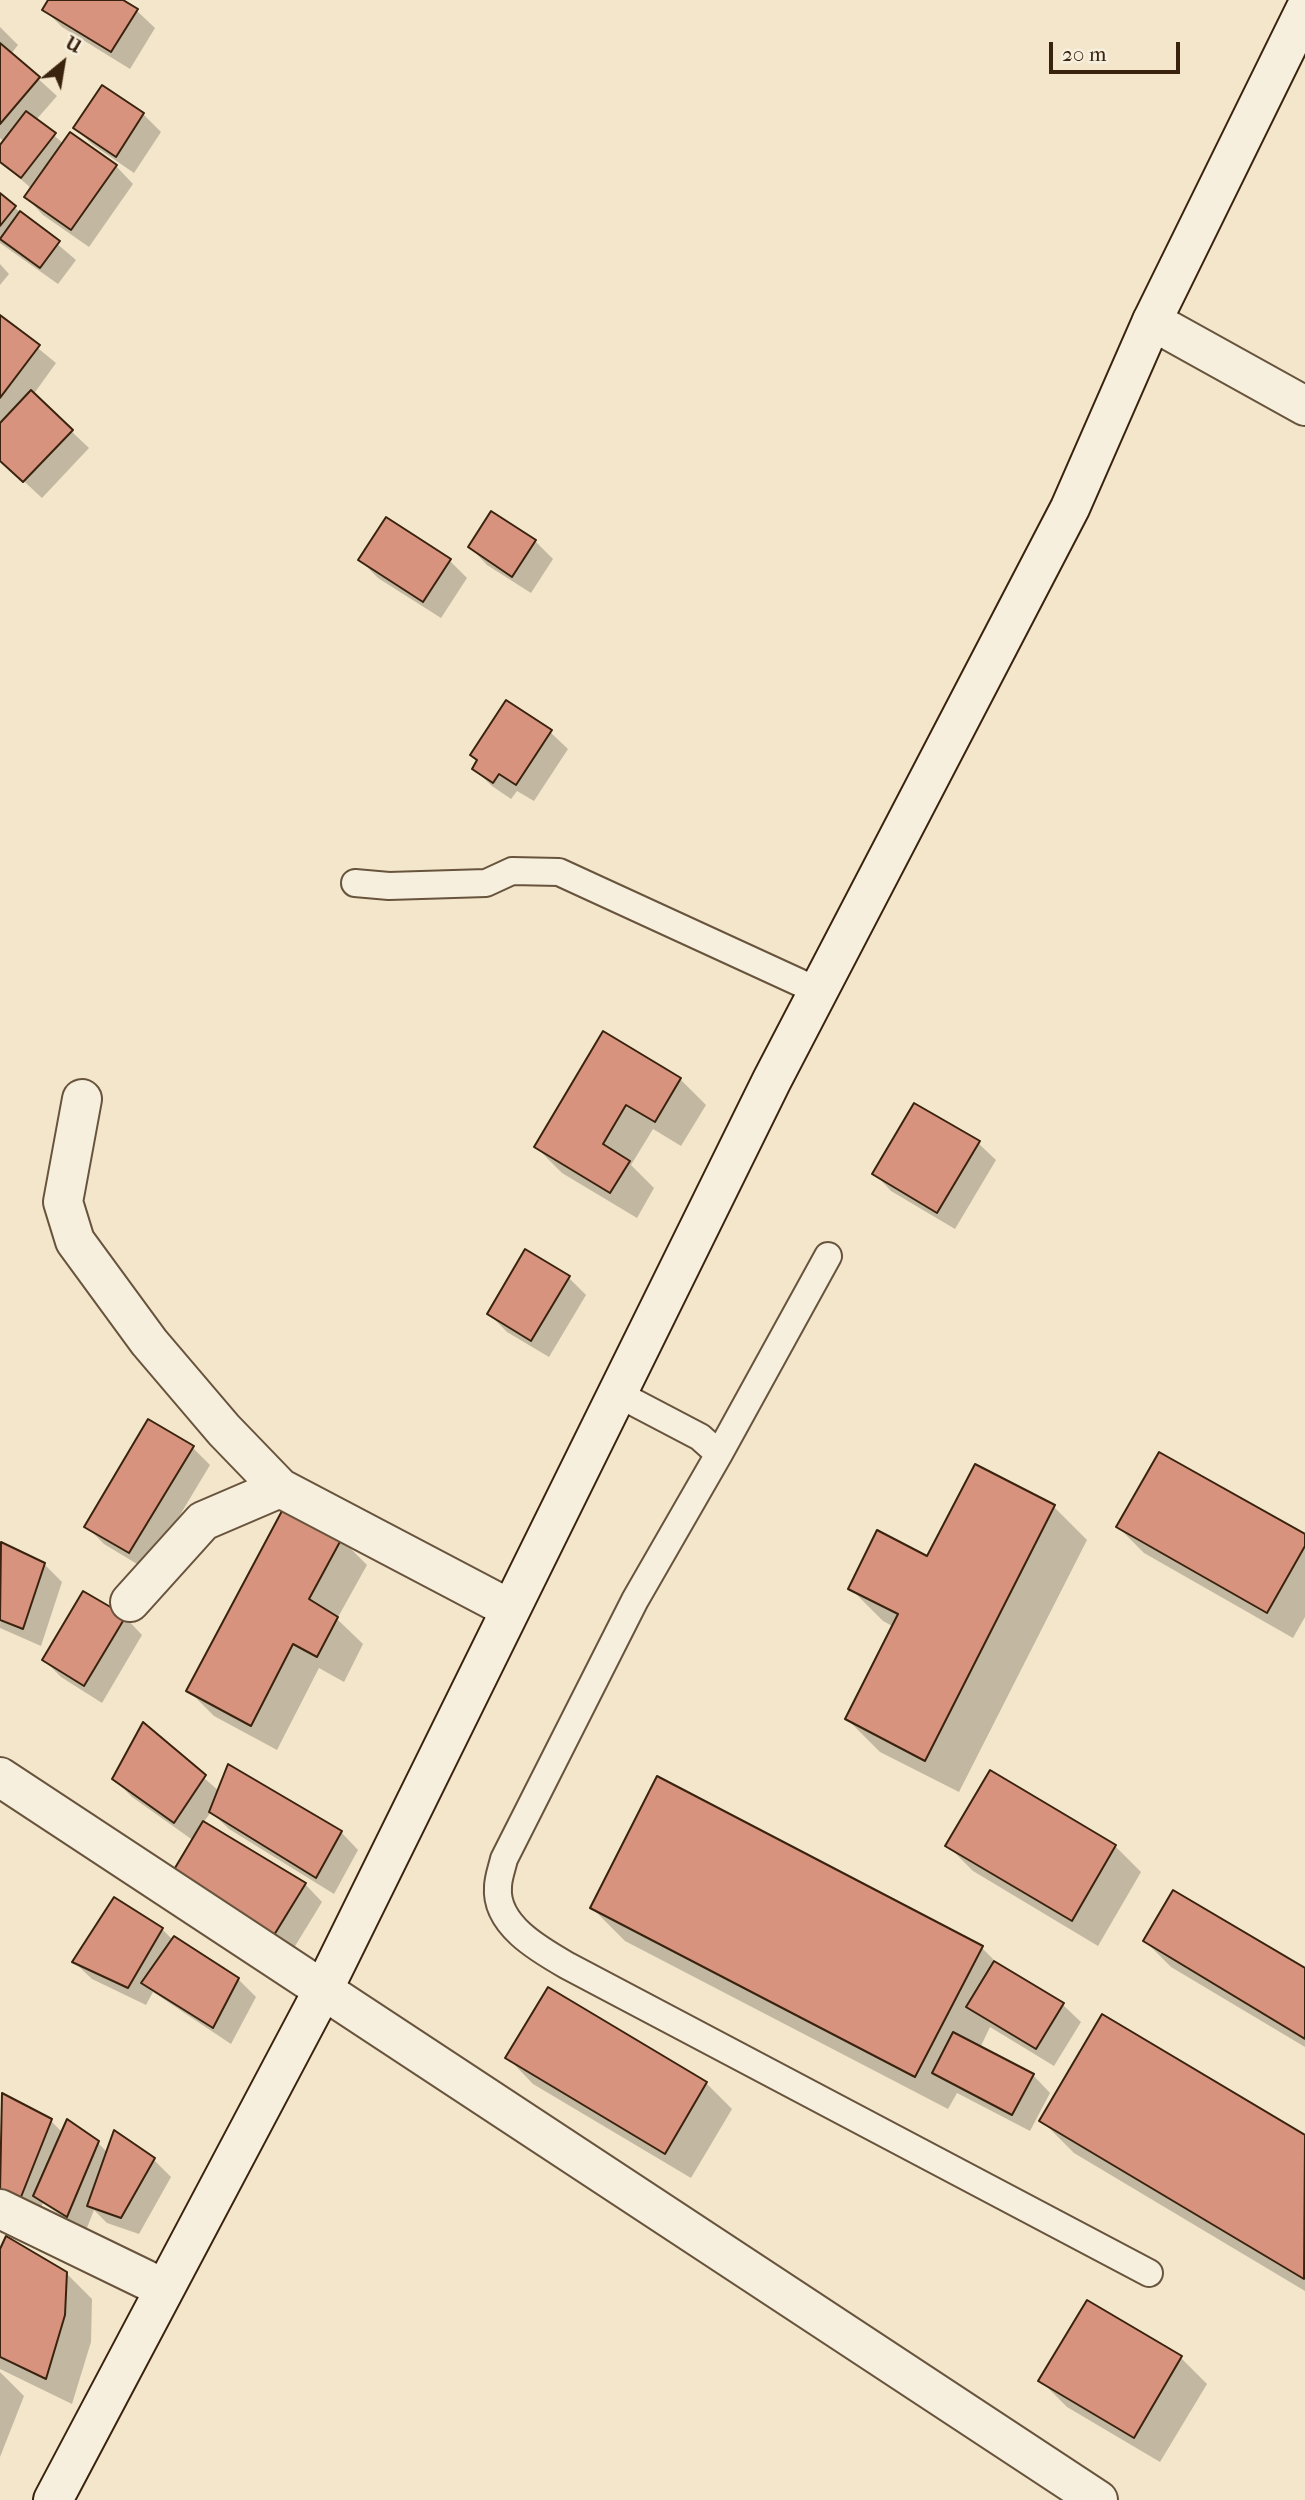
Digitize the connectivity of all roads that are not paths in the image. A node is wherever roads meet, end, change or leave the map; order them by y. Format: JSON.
{"nodes":[{"id":1,"x":1305,"y":10,"type":"edge"},
{"id":2,"x":1152,"y":321,"type":"junction"},
{"id":3,"x":1305,"y":406,"type":"edge"},
{"id":4,"x":355,"y":883,"type":"dead end"},
{"id":5,"x":818,"y":991,"type":"junction"},
{"id":6,"x":82,"y":1099,"type":"dead end"},
{"id":7,"x":828,"y":1256,"type":"dead end"},
{"id":8,"x":618,"y":1394,"type":"junction"},
{"id":9,"x":719,"y":1454,"type":"junction"},
{"id":10,"x":280,"y":1489,"type":"junction"},
{"id":11,"x":130,"y":1602,"type":"dead end"},
{"id":12,"x":510,"y":1609,"type":"junction"},
{"id":13,"x":0,"y":1777,"type":"edge"},
{"id":14,"x":322,"y":1992,"type":"junction"},
{"id":15,"x":0,"y":2209,"type":"edge"},
{"id":16,"x":1149,"y":2273,"type":"dead end"},
{"id":17,"x":163,"y":2288,"type":"junction"},
{"id":18,"x":54,"y":2500,"type":"edge"},
{"id":19,"x":1098,"y":2500,"type":"edge"}],
"edges":[{"from":1,"to":2,"type":"main road"},
{"from":2,"to":3,"type":"main road"},
{"from":2,"to":5,"type":"main road"},
{"from":4,"to":5,"type":"lane"},
{"from":5,"to":8,"type":"main road"},
{"from":6,"to":10,"type":"main road"},
{"from":7,"to":9,"type":"lane"},
{"from":8,"to":9,"type":"lane"},
{"from":8,"to":12,"type":"main road"},
{"from":9,"to":16,"type":"lane"},
{"from":10,"to":11,"type":"main road"},
{"from":10,"to":12,"type":"main road"},
{"from":12,"to":14,"type":"main road"},
{"from":13,"to":14,"type":"main road"},
{"from":14,"to":17,"type":"main road"},
{"from":14,"to":19,"type":"main road"},
{"from":15,"to":17,"type":"main road"},
{"from":17,"to":18,"type":"main road"}]}
